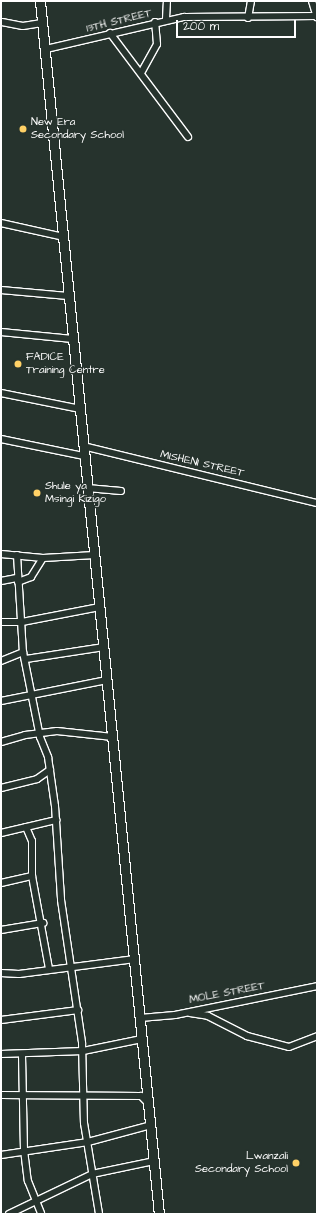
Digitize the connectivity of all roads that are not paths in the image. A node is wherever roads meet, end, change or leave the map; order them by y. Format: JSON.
{"nodes":[{"id":1,"x":40,"y":1,"type":"edge"},
{"id":2,"x":167,"y":1,"type":"edge"},
{"id":3,"x":251,"y":1,"type":"edge"},
{"id":4,"x":312,"y":1,"type":"edge"},
{"id":5,"x":317,"y":17,"type":"edge"},
{"id":6,"x":248,"y":18,"type":"junction"},
{"id":7,"x":166,"y":19,"type":"junction"},
{"id":8,"x":2,"y":22,"type":"dead end"},
{"id":9,"x":156,"y":22,"type":"junction"},
{"id":10,"x":42,"y":23,"type":"junction"},
{"id":11,"x":110,"y":33,"type":"junction"},
{"id":12,"x":46,"y":49,"type":"junction"},
{"id":13,"x":141,"y":73,"type":"junction"},
{"id":14,"x":188,"y":137,"type":"dead end"},
{"id":15,"x":1,"y":223,"type":"edge"},
{"id":16,"x":64,"y":237,"type":"junction"},
{"id":17,"x":1,"y":290,"type":"edge"},
{"id":18,"x":68,"y":296,"type":"junction"},
{"id":19,"x":1,"y":332,"type":"edge"},
{"id":20,"x":73,"y":339,"type":"junction"},
{"id":21,"x":1,"y":393,"type":"edge"},
{"id":22,"x":80,"y":409,"type":"junction"},
{"id":23,"x":1,"y":439,"type":"edge"},
{"id":24,"x":84,"y":451,"type":"junction"},
{"id":25,"x":87,"y":488,"type":"junction"},
{"id":26,"x":121,"y":491,"type":"dead end"},
{"id":27,"x":317,"y":503,"type":"edge"},
{"id":28,"x":1,"y":554,"type":"edge"},
{"id":29,"x":17,"y":555,"type":"junction"},
{"id":30,"x":95,"y":555,"type":"junction"},
{"id":31,"x":43,"y":558,"type":"junction"},
{"id":32,"x":18,"y":580,"type":"junction"},
{"id":33,"x":1,"y":582,"type":"edge"},
{"id":34,"x":100,"y":607,"type":"junction"},
{"id":35,"x":1,"y":622,"type":"edge"},
{"id":36,"x":22,"y":622,"type":"junction"},
{"id":37,"x":104,"y":647,"type":"junction"},
{"id":38,"x":23,"y":652,"type":"junction"},
{"id":39,"x":26,"y":659,"type":"junction"},
{"id":40,"x":1,"y":661,"type":"edge"},
{"id":41,"x":107,"y":680,"type":"junction"},
{"id":42,"x":34,"y":694,"type":"junction"},
{"id":43,"x":1,"y":701,"type":"edge"},
{"id":44,"x":39,"y":734,"type":"junction"},
{"id":45,"x":112,"y":737,"type":"junction"},
{"id":46,"x":1,"y":742,"type":"edge"},
{"id":47,"x":50,"y":770,"type":"junction"},
{"id":48,"x":1,"y":788,"type":"edge"},
{"id":49,"x":56,"y":820,"type":"junction"},
{"id":50,"x":26,"y":827,"type":"junction"},
{"id":51,"x":1,"y":833,"type":"edge"},
{"id":52,"x":32,"y":876,"type":"junction"},
{"id":53,"x":1,"y":883,"type":"edge"},
{"id":54,"x":43,"y":923,"type":"junction"},
{"id":55,"x":1,"y":930,"type":"edge"},
{"id":56,"x":136,"y":959,"type":"junction"},
{"id":57,"x":73,"y":966,"type":"junction"},
{"id":58,"x":49,"y":969,"type":"junction"},
{"id":59,"x":1,"y":973,"type":"edge"},
{"id":60,"x":317,"y":986,"type":"edge"},
{"id":61,"x":78,"y":1010,"type":"junction"},
{"id":62,"x":182,"y":1012,"type":"junction"},
{"id":63,"x":140,"y":1018,"type":"junction"},
{"id":64,"x":1,"y":1020,"type":"edge"},
{"id":65,"x":317,"y":1036,"type":"edge"},
{"id":66,"x":142,"y":1039,"type":"junction"},
{"id":67,"x":83,"y":1052,"type":"junction"},
{"id":68,"x":1,"y":1054,"type":"edge"},
{"id":69,"x":22,"y":1055,"type":"junction"},
{"id":70,"x":1,"y":1095,"type":"edge"},
{"id":71,"x":20,"y":1095,"type":"junction"},
{"id":72,"x":83,"y":1095,"type":"junction"},
{"id":73,"x":150,"y":1106,"type":"junction"},
{"id":74,"x":151,"y":1125,"type":"junction"},
{"id":75,"x":88,"y":1142,"type":"junction"},
{"id":76,"x":24,"y":1150,"type":"junction"},
{"id":77,"x":1,"y":1154,"type":"edge"},
{"id":78,"x":154,"y":1161,"type":"junction"},
{"id":79,"x":92,"y":1174,"type":"junction"},
{"id":80,"x":35,"y":1201,"type":"junction"},
{"id":81,"x":9,"y":1214,"type":"edge"},
{"id":82,"x":41,"y":1214,"type":"edge"},
{"id":83,"x":99,"y":1214,"type":"edge"},
{"id":84,"x":159,"y":1214,"type":"edge"}],
"edges":[{"from":1,"to":10,"type":"highway"},
{"from":2,"to":7,"type":"street"},
{"from":3,"to":6,"type":"street"},
{"from":4,"to":5,"type":"street"},
{"from":5,"to":6,"type":"street","name":"13TH STREET"},
{"from":6,"to":7,"type":"street","name":"13TH STREET"},
{"from":7,"to":9,"type":"street","name":"13TH STREET"},
{"from":8,"to":10,"type":"street"},
{"from":9,"to":11,"type":"street","name":"13TH STREET"},
{"from":9,"to":13,"type":"street"},
{"from":10,"to":12,"type":"highway"},
{"from":11,"to":12,"type":"street","name":"13TH STREET"},
{"from":11,"to":13,"type":"street"},
{"from":12,"to":16,"type":"highway"},
{"from":13,"to":14,"type":"street"},
{"from":15,"to":16,"type":"street"},
{"from":16,"to":18,"type":"highway"},
{"from":17,"to":18,"type":"street"},
{"from":18,"to":20,"type":"highway"},
{"from":19,"to":20,"type":"street"},
{"from":20,"to":22,"type":"highway"},
{"from":21,"to":22,"type":"street"},
{"from":22,"to":24,"type":"highway"},
{"from":23,"to":24,"type":"street","name":"MISHENI STREET"},
{"from":24,"to":25,"type":"highway"},
{"from":24,"to":27,"type":"street","name":"MISHENI STREET"},
{"from":25,"to":26,"type":"street"},
{"from":25,"to":30,"type":"highway"},
{"from":28,"to":29,"type":"street"},
{"from":29,"to":31,"type":"street"},
{"from":29,"to":32,"type":"street"},
{"from":30,"to":31,"type":"street"},
{"from":30,"to":34,"type":"highway"},
{"from":31,"to":32,"type":"street"},
{"from":32,"to":33,"type":"street"},
{"from":32,"to":36,"type":"street"},
{"from":34,"to":36,"type":"street"},
{"from":34,"to":37,"type":"highway"},
{"from":35,"to":36,"type":"street"},
{"from":36,"to":38,"type":"street"},
{"from":37,"to":39,"type":"street"},
{"from":37,"to":41,"type":"highway"},
{"from":38,"to":39,"type":"street"},
{"from":38,"to":40,"type":"street"},
{"from":39,"to":42,"type":"street"},
{"from":41,"to":42,"type":"street"},
{"from":41,"to":45,"type":"highway"},
{"from":42,"to":43,"type":"street"},
{"from":42,"to":44,"type":"street"},
{"from":44,"to":45,"type":"street"},
{"from":44,"to":46,"type":"street"},
{"from":44,"to":47,"type":"street"},
{"from":45,"to":56,"type":"highway"},
{"from":47,"to":48,"type":"street"},
{"from":47,"to":49,"type":"street"},
{"from":49,"to":50,"type":"street"},
{"from":49,"to":57,"type":"street"},
{"from":50,"to":51,"type":"street"},
{"from":50,"to":52,"type":"street"},
{"from":52,"to":53,"type":"street"},
{"from":52,"to":54,"type":"street"},
{"from":54,"to":55,"type":"street"},
{"from":54,"to":58,"type":"street"},
{"from":56,"to":57,"type":"street"},
{"from":56,"to":63,"type":"highway"},
{"from":57,"to":58,"type":"street"},
{"from":57,"to":61,"type":"street"},
{"from":58,"to":59,"type":"street"},
{"from":60,"to":62,"type":"street","name":"MOLE STREET"},
{"from":61,"to":64,"type":"street"},
{"from":61,"to":67,"type":"street"},
{"from":62,"to":63,"type":"street","name":"MOLE STREET"},
{"from":62,"to":65,"type":"street"},
{"from":63,"to":66,"type":"highway"},
{"from":66,"to":67,"type":"street"},
{"from":66,"to":73,"type":"highway"},
{"from":67,"to":69,"type":"street"},
{"from":67,"to":72,"type":"street"},
{"from":68,"to":69,"type":"street"},
{"from":69,"to":71,"type":"street"},
{"from":70,"to":71,"type":"street"},
{"from":71,"to":72,"type":"street"},
{"from":71,"to":76,"type":"street"},
{"from":72,"to":73,"type":"street"},
{"from":72,"to":75,"type":"street"},
{"from":73,"to":74,"type":"highway"},
{"from":74,"to":75,"type":"street"},
{"from":74,"to":78,"type":"highway"},
{"from":75,"to":76,"type":"street"},
{"from":75,"to":79,"type":"street"},
{"from":76,"to":77,"type":"street"},
{"from":76,"to":80,"type":"street"},
{"from":78,"to":79,"type":"street"},
{"from":78,"to":84,"type":"highway"},
{"from":79,"to":80,"type":"street"},
{"from":79,"to":83,"type":"street"},
{"from":80,"to":81,"type":"street"},
{"from":80,"to":82,"type":"street"}]}
